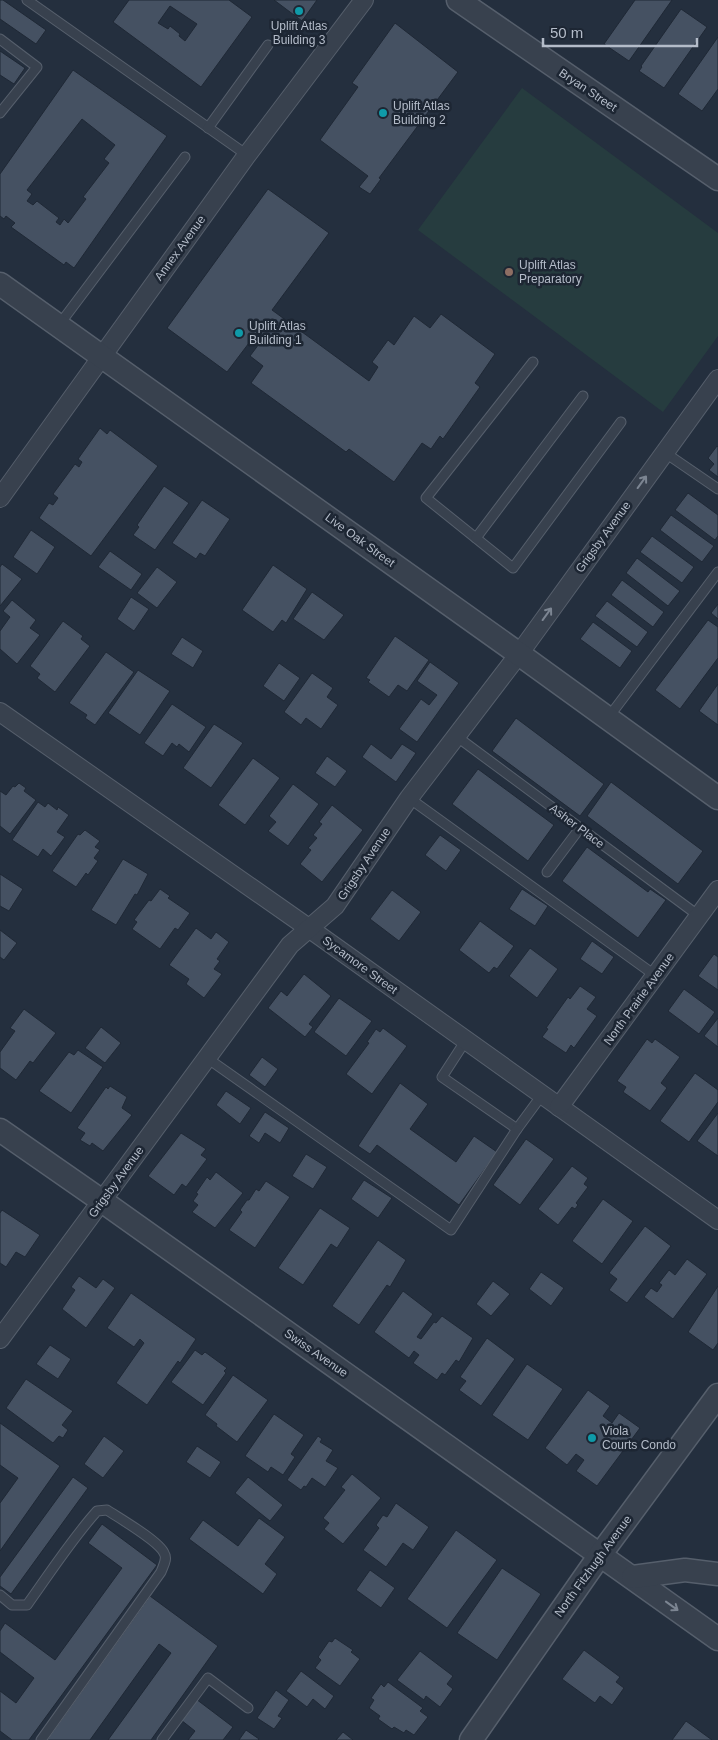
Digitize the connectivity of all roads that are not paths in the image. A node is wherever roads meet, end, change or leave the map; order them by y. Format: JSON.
{"nodes":[{"id":1,"x":27,"y":0,"type":"edge"},
{"id":2,"x":364,"y":0,"type":"edge"},
{"id":3,"x":458,"y":0,"type":"edge"},
{"id":4,"x":0,"y":39,"type":"edge"},
{"id":5,"x":268,"y":45,"type":"dead end"},
{"id":6,"x":0,"y":114,"type":"edge"},
{"id":7,"x":208,"y":128,"type":"junction"},
{"id":8,"x":247,"y":155,"type":"junction"},
{"id":9,"x":184,"y":158,"type":"dead end"},
{"id":10,"x":718,"y":179,"type":"edge"},
{"id":11,"x":0,"y":284,"type":"edge"},
{"id":12,"x":59,"y":325,"type":"junction"},
{"id":13,"x":102,"y":356,"type":"junction"},
{"id":14,"x":533,"y":362,"type":"dead end"},
{"id":15,"x":718,"y":379,"type":"edge"},
{"id":16,"x":583,"y":396,"type":"dead end"},
{"id":17,"x":621,"y":422,"type":"dead end"},
{"id":18,"x":664,"y":452,"type":"junction"},
{"id":19,"x":718,"y":489,"type":"edge"},
{"id":20,"x":0,"y":498,"type":"edge"},
{"id":21,"x":476,"y":538,"type":"junction"},
{"id":22,"x":718,"y":572,"type":"edge"},
{"id":23,"x":519,"y":654,"type":"junction"},
{"id":24,"x":0,"y":712,"type":"edge"},
{"id":25,"x":608,"y":718,"type":"junction"},
{"id":26,"x":456,"y":736,"type":"junction"},
{"id":27,"x":409,"y":798,"type":"junction"},
{"id":28,"x":718,"y":798,"type":"edge"},
{"id":29,"x":580,"y":828,"type":"junction"},
{"id":30,"x":547,"y":872,"type":"dead end"},
{"id":31,"x":718,"y":890,"type":"edge"},
{"id":32,"x":699,"y":916,"type":"junction"},
{"id":33,"x":310,"y":929,"type":"junction"},
{"id":34,"x":656,"y":976,"type":"junction"},
{"id":35,"x":466,"y":1040,"type":"junction"},
{"id":36,"x":207,"y":1058,"type":"junction"},
{"id":37,"x":542,"y":1095,"type":"junction"},
{"id":38,"x":559,"y":1107,"type":"junction"},
{"id":39,"x":517,"y":1129,"type":"junction"},
{"id":40,"x":0,"y":1130,"type":"edge"},
{"id":41,"x":102,"y":1201,"type":"junction"},
{"id":42,"x":718,"y":1220,"type":"edge"},
{"id":43,"x":0,"y":1339,"type":"edge"},
{"id":44,"x":718,"y":1395,"type":"edge"},
{"id":45,"x":600,"y":1555,"type":"junction"},
{"id":46,"x":718,"y":1574,"type":"edge"},
{"id":47,"x":632,"y":1577,"type":"junction"},
{"id":48,"x":0,"y":1595,"type":"edge"},
{"id":49,"x":718,"y":1639,"type":"edge"},
{"id":50,"x":248,"y":1708,"type":"dead end"},
{"id":51,"x":41,"y":1740,"type":"edge"},
{"id":52,"x":162,"y":1740,"type":"edge"},
{"id":53,"x":471,"y":1740,"type":"edge"}],
"edges":[{"from":1,"to":7,"type":"lane"},
{"from":2,"to":8,"type":"street","name":"Annex Avenue"},
{"from":3,"to":10,"type":"street","name":"Bryan Street"},
{"from":4,"to":6,"type":"lane"},
{"from":5,"to":7,"type":"lane"},
{"from":7,"to":8,"type":"lane"},
{"from":8,"to":13,"type":"street","name":"Annex Avenue"},
{"from":9,"to":12,"type":"lane"},
{"from":11,"to":12,"type":"street","name":"Live Oak Street"},
{"from":12,"to":13,"type":"street","name":"Live Oak Street"},
{"from":13,"to":20,"type":"street","name":"Annex Avenue"},
{"from":13,"to":23,"type":"street","name":"Live Oak Street"},
{"from":14,"to":21,"type":"lane"},
{"from":15,"to":18,"type":"street","name":"Grigsby Avenue"},
{"from":16,"to":21,"type":"lane"},
{"from":17,"to":21,"type":"lane"},
{"from":18,"to":19,"type":"lane"},
{"from":23,"to":18,"type":"street","name":"Grigsby Avenue","one_way":true},
{"from":22,"to":25,"type":"lane"},
{"from":23,"to":25,"type":"street","name":"Live Oak Street"},
{"from":23,"to":26,"type":"street","name":"Grigsby Avenue"},
{"from":24,"to":33,"type":"street","name":"Sycamore Street"},
{"from":25,"to":28,"type":"street","name":"Live Oak Street"},
{"from":26,"to":27,"type":"street","name":"Grigsby Avenue"},
{"from":26,"to":29,"type":"lane","name":"Asher Place"},
{"from":27,"to":33,"type":"street","name":"Grigsby Avenue"},
{"from":27,"to":34,"type":"lane"},
{"from":29,"to":30,"type":"lane"},
{"from":29,"to":32,"type":"lane","name":"Asher Place"},
{"from":31,"to":32,"type":"street","name":"North Prairie Avenue"},
{"from":32,"to":34,"type":"street","name":"North Prairie Avenue"},
{"from":33,"to":35,"type":"street","name":"Sycamore Street"},
{"from":33,"to":36,"type":"street","name":"Grigsby Avenue"},
{"from":34,"to":38,"type":"street","name":"North Prairie Avenue"},
{"from":35,"to":37,"type":"street","name":"Sycamore Street"},
{"from":35,"to":39,"type":"lane"},
{"from":36,"to":39,"type":"lane"},
{"from":36,"to":41,"type":"street","name":"Grigsby Avenue"},
{"from":37,"to":38,"type":"street","name":"Sycamore Street"},
{"from":37,"to":39,"type":"lane"},
{"from":38,"to":42,"type":"street","name":"Sycamore Street"},
{"from":40,"to":41,"type":"street","name":"Swiss Avenue"},
{"from":41,"to":43,"type":"street","name":"Grigsby Avenue"},
{"from":41,"to":45,"type":"street","name":"Swiss Avenue"},
{"from":44,"to":45,"type":"street","name":"North Fitzhugh Avenue"},
{"from":45,"to":47,"type":"street","name":"Swiss Avenue"},
{"from":45,"to":53,"type":"street","name":"North Fitzhugh Avenue"},
{"from":46,"to":47,"type":"street"},
{"from":47,"to":49,"type":"street","name":"Swiss Avenue","one_way":true},
{"from":48,"to":51,"type":"lane"},
{"from":50,"to":52,"type":"lane"}]}
